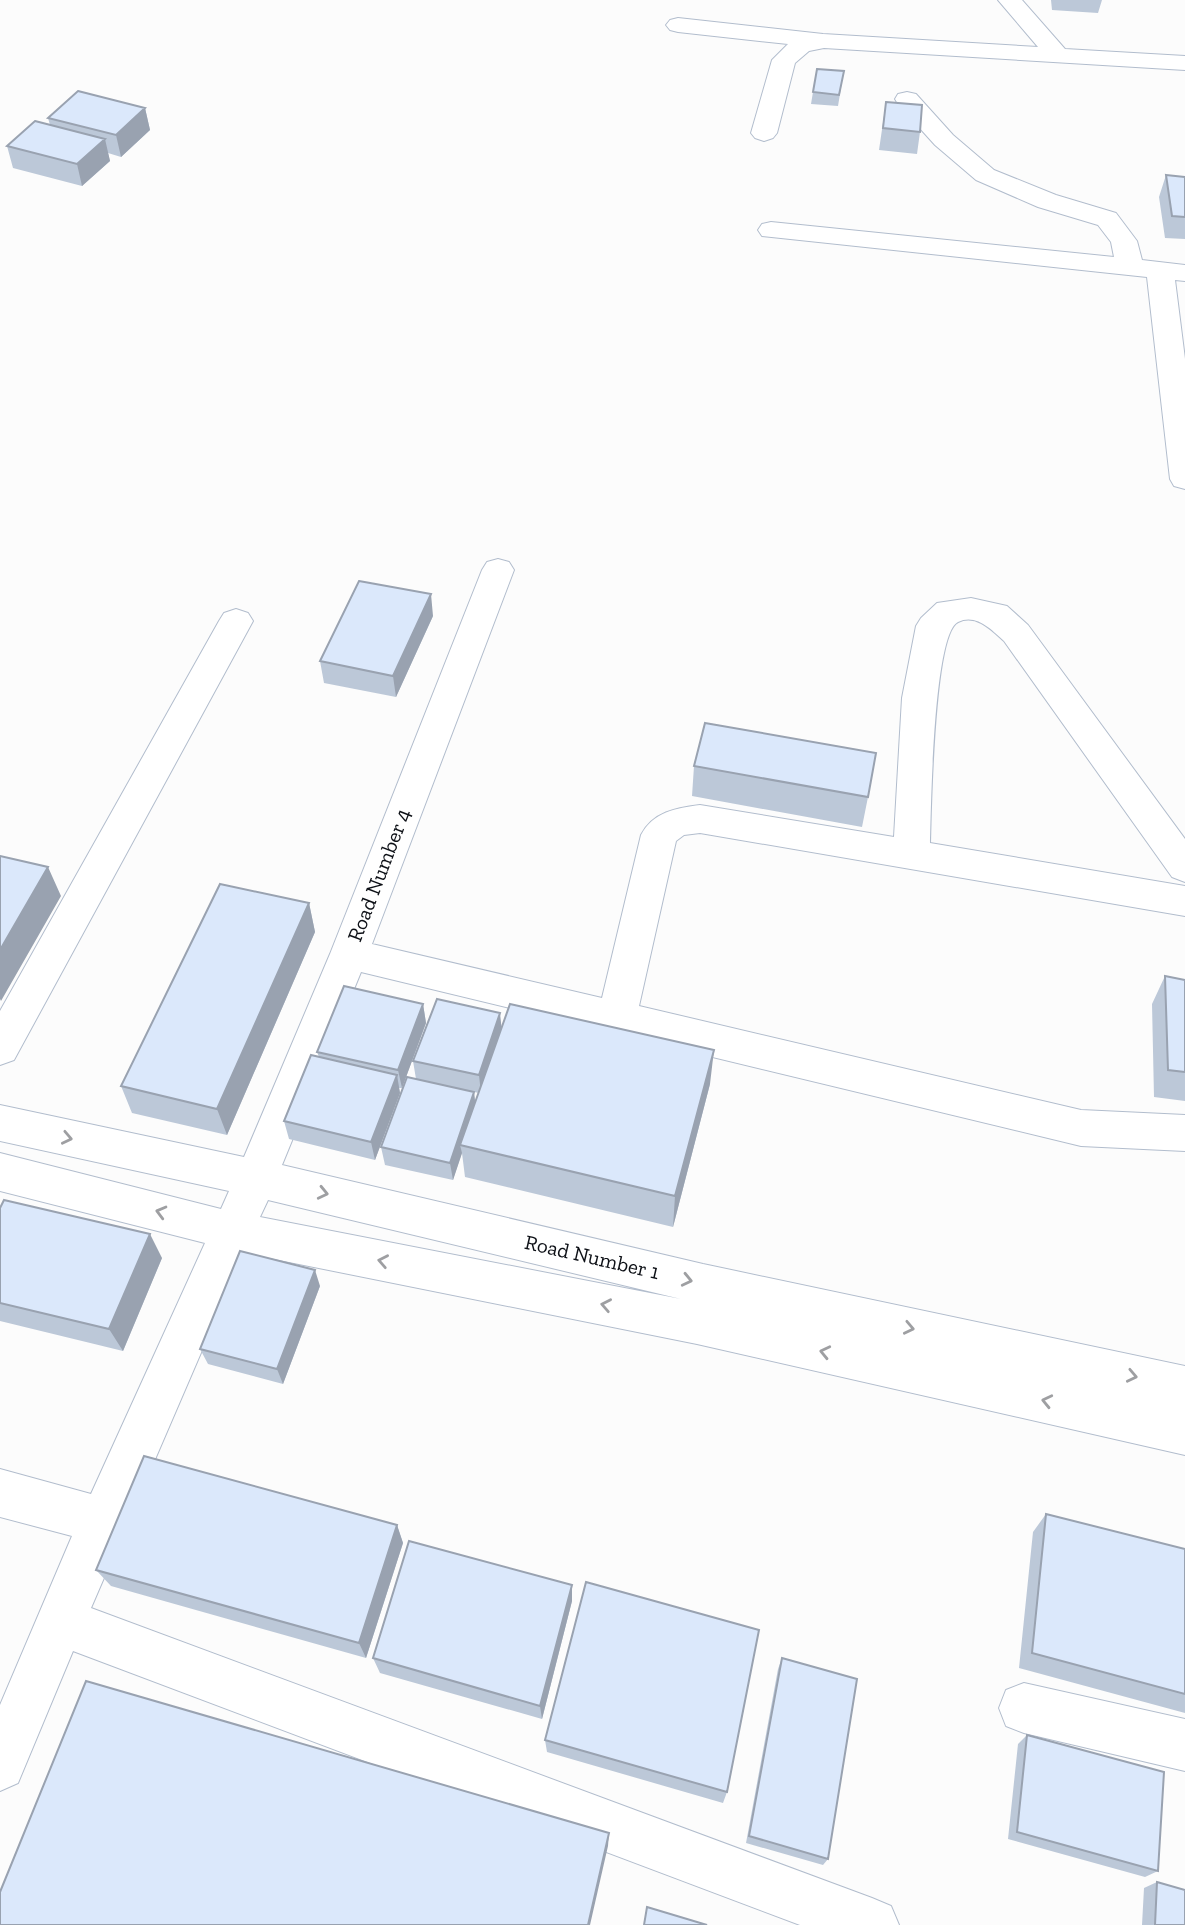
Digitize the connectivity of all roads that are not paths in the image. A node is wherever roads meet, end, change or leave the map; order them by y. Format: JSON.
{"nodes":[{"id":1,"x":1010,"y":0,"type":"edge"},
{"id":2,"x":678,"y":25,"type":"dead end"},
{"id":3,"x":824,"y":41,"type":"junction"},
{"id":4,"x":1060,"y":57,"type":"junction"},
{"id":5,"x":1185,"y":63,"type":"edge"},
{"id":6,"x":907,"y":99,"type":"dead end"},
{"id":7,"x":764,"y":133,"type":"dead end"},
{"id":8,"x":771,"y":230,"type":"dead end"},
{"id":9,"x":1129,"y":268,"type":"junction"},
{"id":10,"x":1173,"y":272,"type":"edge"},
{"id":11,"x":1185,"y":479,"type":"edge"},
{"id":12,"x":498,"y":570,"type":"dead end"},
{"id":13,"x":236,"y":621,"type":"dead end"},
{"id":14,"x":911,"y":854,"type":"junction"},
{"id":15,"x":1185,"y":867,"type":"edge"},
{"id":16,"x":1185,"y":901,"type":"edge"},
{"id":17,"x":349,"y":954,"type":"junction"},
{"id":18,"x":617,"y":1017,"type":"junction"},
{"id":19,"x":0,"y":1048,"type":"edge"},
{"id":20,"x":0,"y":1124,"type":"edge"},
{"id":21,"x":1185,"y":1133,"type":"edge"},
{"id":22,"x":0,"y":1172,"type":"edge"},
{"id":23,"x":256,"y":1178,"type":"junction"},
{"id":24,"x":233,"y":1231,"type":"junction"},
{"id":25,"x":1185,"y":1388,"type":"edge"},
{"id":26,"x":1185,"y":1432,"type":"edge"},
{"id":27,"x":0,"y":1493,"type":"edge"},
{"id":28,"x":103,"y":1521,"type":"junction"},
{"id":29,"x":61,"y":1622,"type":"junction"},
{"id":30,"x":1024,"y":1708,"type":"dead end"},
{"id":31,"x":1185,"y":1745,"type":"edge"},
{"id":32,"x":0,"y":1765,"type":"edge"},
{"id":33,"x":872,"y":1925,"type":"edge"}],
"edges":[{"from":1,"to":4,"type":"street"},
{"from":2,"to":3,"type":"street"},
{"from":3,"to":4,"type":"street"},
{"from":3,"to":7,"type":"street"},
{"from":4,"to":5,"type":"street"},
{"from":6,"to":9,"type":"street"},
{"from":8,"to":9,"type":"street"},
{"from":9,"to":10,"type":"street"},
{"from":10,"to":11,"type":"street"},
{"from":12,"to":17,"type":"street","name":"Road Number 4"},
{"from":13,"to":19,"type":"street"},
{"from":14,"to":15,"type":"street"},
{"from":14,"to":16,"type":"street"},
{"from":14,"to":18,"type":"street"},
{"from":17,"to":18,"type":"street"},
{"from":17,"to":23,"type":"street","name":"Road Number 4"},
{"from":18,"to":21,"type":"street"},
{"from":20,"to":23,"type":"street","name":"Road Number 1","one_way":true},
{"from":24,"to":22,"type":"street","name":"Road Number 1","one_way":true},
{"from":23,"to":24,"type":"street","name":"Road Number 4"},
{"from":23,"to":25,"type":"street","name":"Road Number 1","one_way":true},
{"from":26,"to":24,"type":"street","name":"Road Number 1","one_way":true},
{"from":24,"to":28,"type":"street","name":"Road Number 4"},
{"from":27,"to":28,"type":"street"},
{"from":28,"to":29,"type":"street","name":"Road Number 4"},
{"from":29,"to":32,"type":"street","name":"Road Number 4"},
{"from":29,"to":33,"type":"street"},
{"from":30,"to":31,"type":"street"}]}
